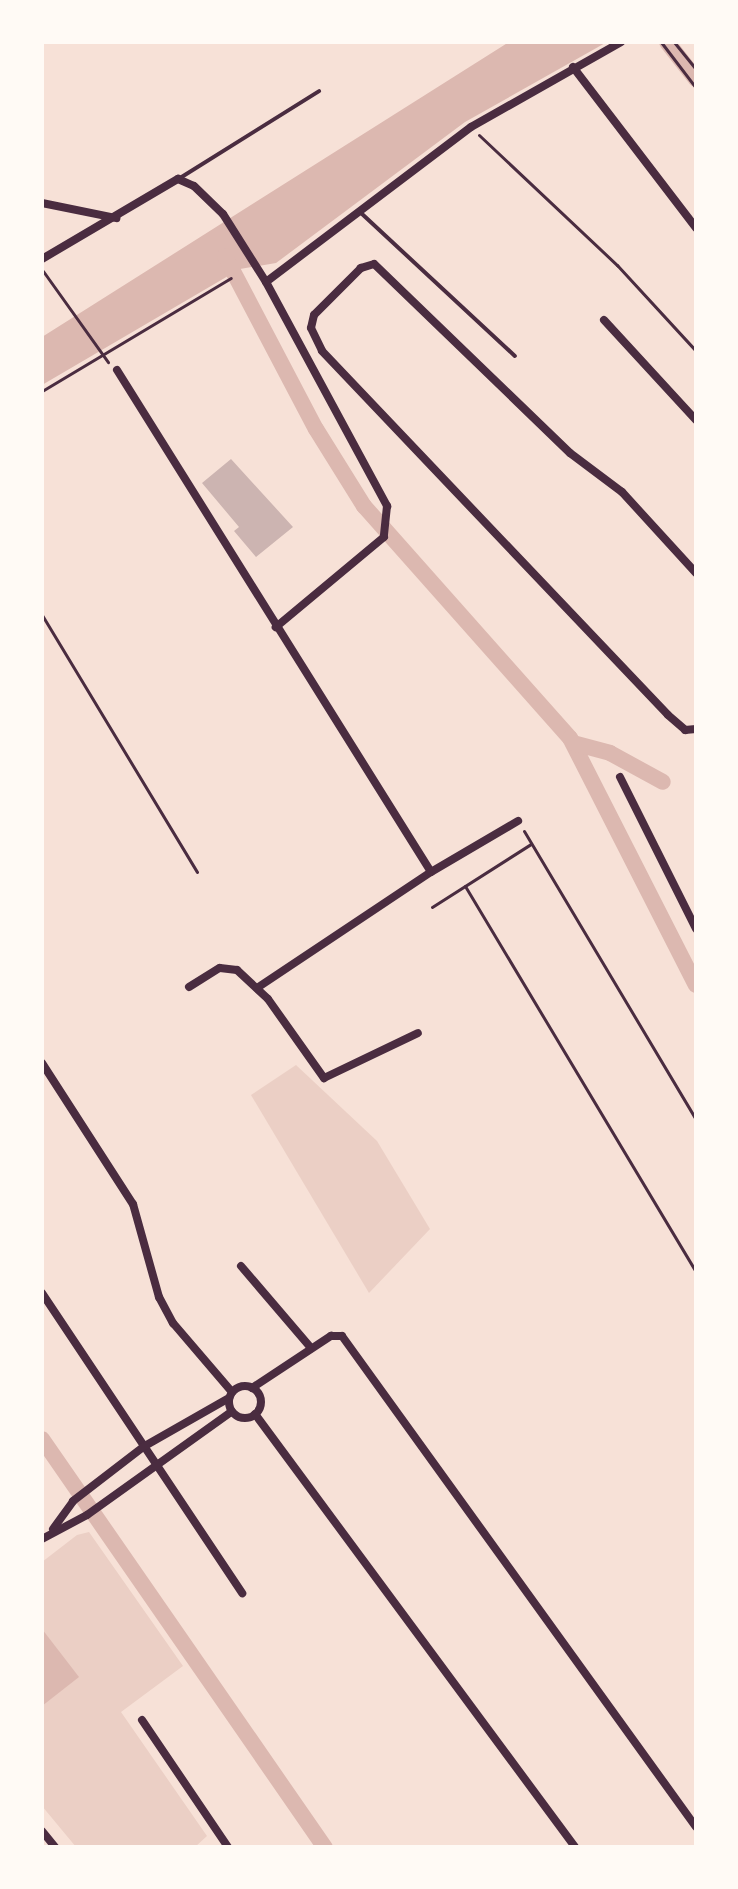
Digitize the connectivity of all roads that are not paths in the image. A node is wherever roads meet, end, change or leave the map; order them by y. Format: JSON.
{"nodes":[{"id":1,"x":621,"y":42,"type":"edge"},
{"id":2,"x":573,"y":67,"type":"junction"},
{"id":3,"x":319,"y":91,"type":"dead end"},
{"id":4,"x":178,"y":179,"type":"junction"},
{"id":5,"x":42,"y":203,"type":"edge"},
{"id":6,"x":360,"y":211,"type":"junction"},
{"id":7,"x":117,"y":218,"type":"junction"},
{"id":8,"x":696,"y":228,"type":"edge"},
{"id":9,"x":42,"y":259,"type":"edge"},
{"id":10,"x":266,"y":282,"type":"junction"},
{"id":11,"x":604,"y":320,"type":"dead end"},
{"id":12,"x":515,"y":356,"type":"dead end"},
{"id":13,"x":117,"y":370,"type":"dead end"},
{"id":14,"x":696,"y":420,"type":"edge"},
{"id":15,"x":696,"y":573,"type":"edge"},
{"id":16,"x":276,"y":627,"type":"junction"},
{"id":17,"x":696,"y":729,"type":"edge"},
{"id":18,"x":620,"y":777,"type":"dead end"},
{"id":19,"x":518,"y":821,"type":"road end"},
{"id":20,"x":431,"y":872,"type":"junction"},
{"id":21,"x":696,"y":929,"type":"edge"},
{"id":22,"x":189,"y":987,"type":"dead end"},
{"id":23,"x":257,"y":988,"type":"junction"},
{"id":24,"x":418,"y":1033,"type":"dead end"},
{"id":25,"x":42,"y":1063,"type":"edge"},
{"id":26,"x":241,"y":1266,"type":"dead end"},
{"id":27,"x":42,"y":1293,"type":"edge"},
{"id":28,"x":311,"y":1348,"type":"junction"},
{"id":29,"x":252,"y":1388,"type":"junction"},
{"id":30,"x":231,"y":1395,"type":"junction"},
{"id":31,"x":232,"y":1411,"type":"junction"},
{"id":32,"x":255,"y":1414,"type":"junction"},
{"id":33,"x":143,"y":1447,"type":"junction"},
{"id":34,"x":154,"y":1464,"type":"junction"},
{"id":35,"x":53,"y":1530,"type":"junction"},
{"id":36,"x":42,"y":1539,"type":"edge"},
{"id":37,"x":242,"y":1593,"type":"dead end"},
{"id":38,"x":142,"y":1720,"type":"dead end"},
{"id":39,"x":696,"y":1827,"type":"edge"},
{"id":40,"x":42,"y":1831,"type":"edge"},
{"id":41,"x":55,"y":1847,"type":"edge"},
{"id":42,"x":228,"y":1847,"type":"edge"},
{"id":43,"x":575,"y":1847,"type":"edge"}],
"edges":[{"from":1,"to":2,"type":"street"},
{"from":2,"to":6,"type":"street"},
{"from":2,"to":8,"type":"street"},
{"from":3,"to":4,"type":"lane"},
{"from":4,"to":7,"type":"street"},
{"from":4,"to":10,"type":"street"},
{"from":5,"to":7,"type":"street"},
{"from":6,"to":10,"type":"street"},
{"from":6,"to":12,"type":"lane"},
{"from":7,"to":9,"type":"street"},
{"from":10,"to":16,"type":"street"},
{"from":11,"to":14,"type":"street"},
{"from":13,"to":16,"type":"street"},
{"from":15,"to":17,"type":"street"},
{"from":16,"to":20,"type":"street"},
{"from":18,"to":21,"type":"street"},
{"from":19,"to":20,"type":"street"},
{"from":20,"to":23,"type":"street"},
{"from":22,"to":23,"type":"street"},
{"from":23,"to":24,"type":"street"},
{"from":25,"to":30,"type":"street"},
{"from":26,"to":28,"type":"street"},
{"from":27,"to":33,"type":"street"},
{"from":28,"to":29,"type":"street"},
{"from":28,"to":39,"type":"street"},
{"from":29,"to":30,"type":"street"},
{"from":29,"to":32,"type":"street"},
{"from":30,"to":31,"type":"street"},
{"from":30,"to":33,"type":"street"},
{"from":31,"to":32,"type":"street"},
{"from":31,"to":34,"type":"street"},
{"from":32,"to":43,"type":"street"},
{"from":33,"to":34,"type":"street"},
{"from":33,"to":35,"type":"street"},
{"from":34,"to":35,"type":"street"},
{"from":34,"to":37,"type":"street"},
{"from":35,"to":36,"type":"street"},
{"from":38,"to":42,"type":"street"},
{"from":40,"to":41,"type":"street"}]}
